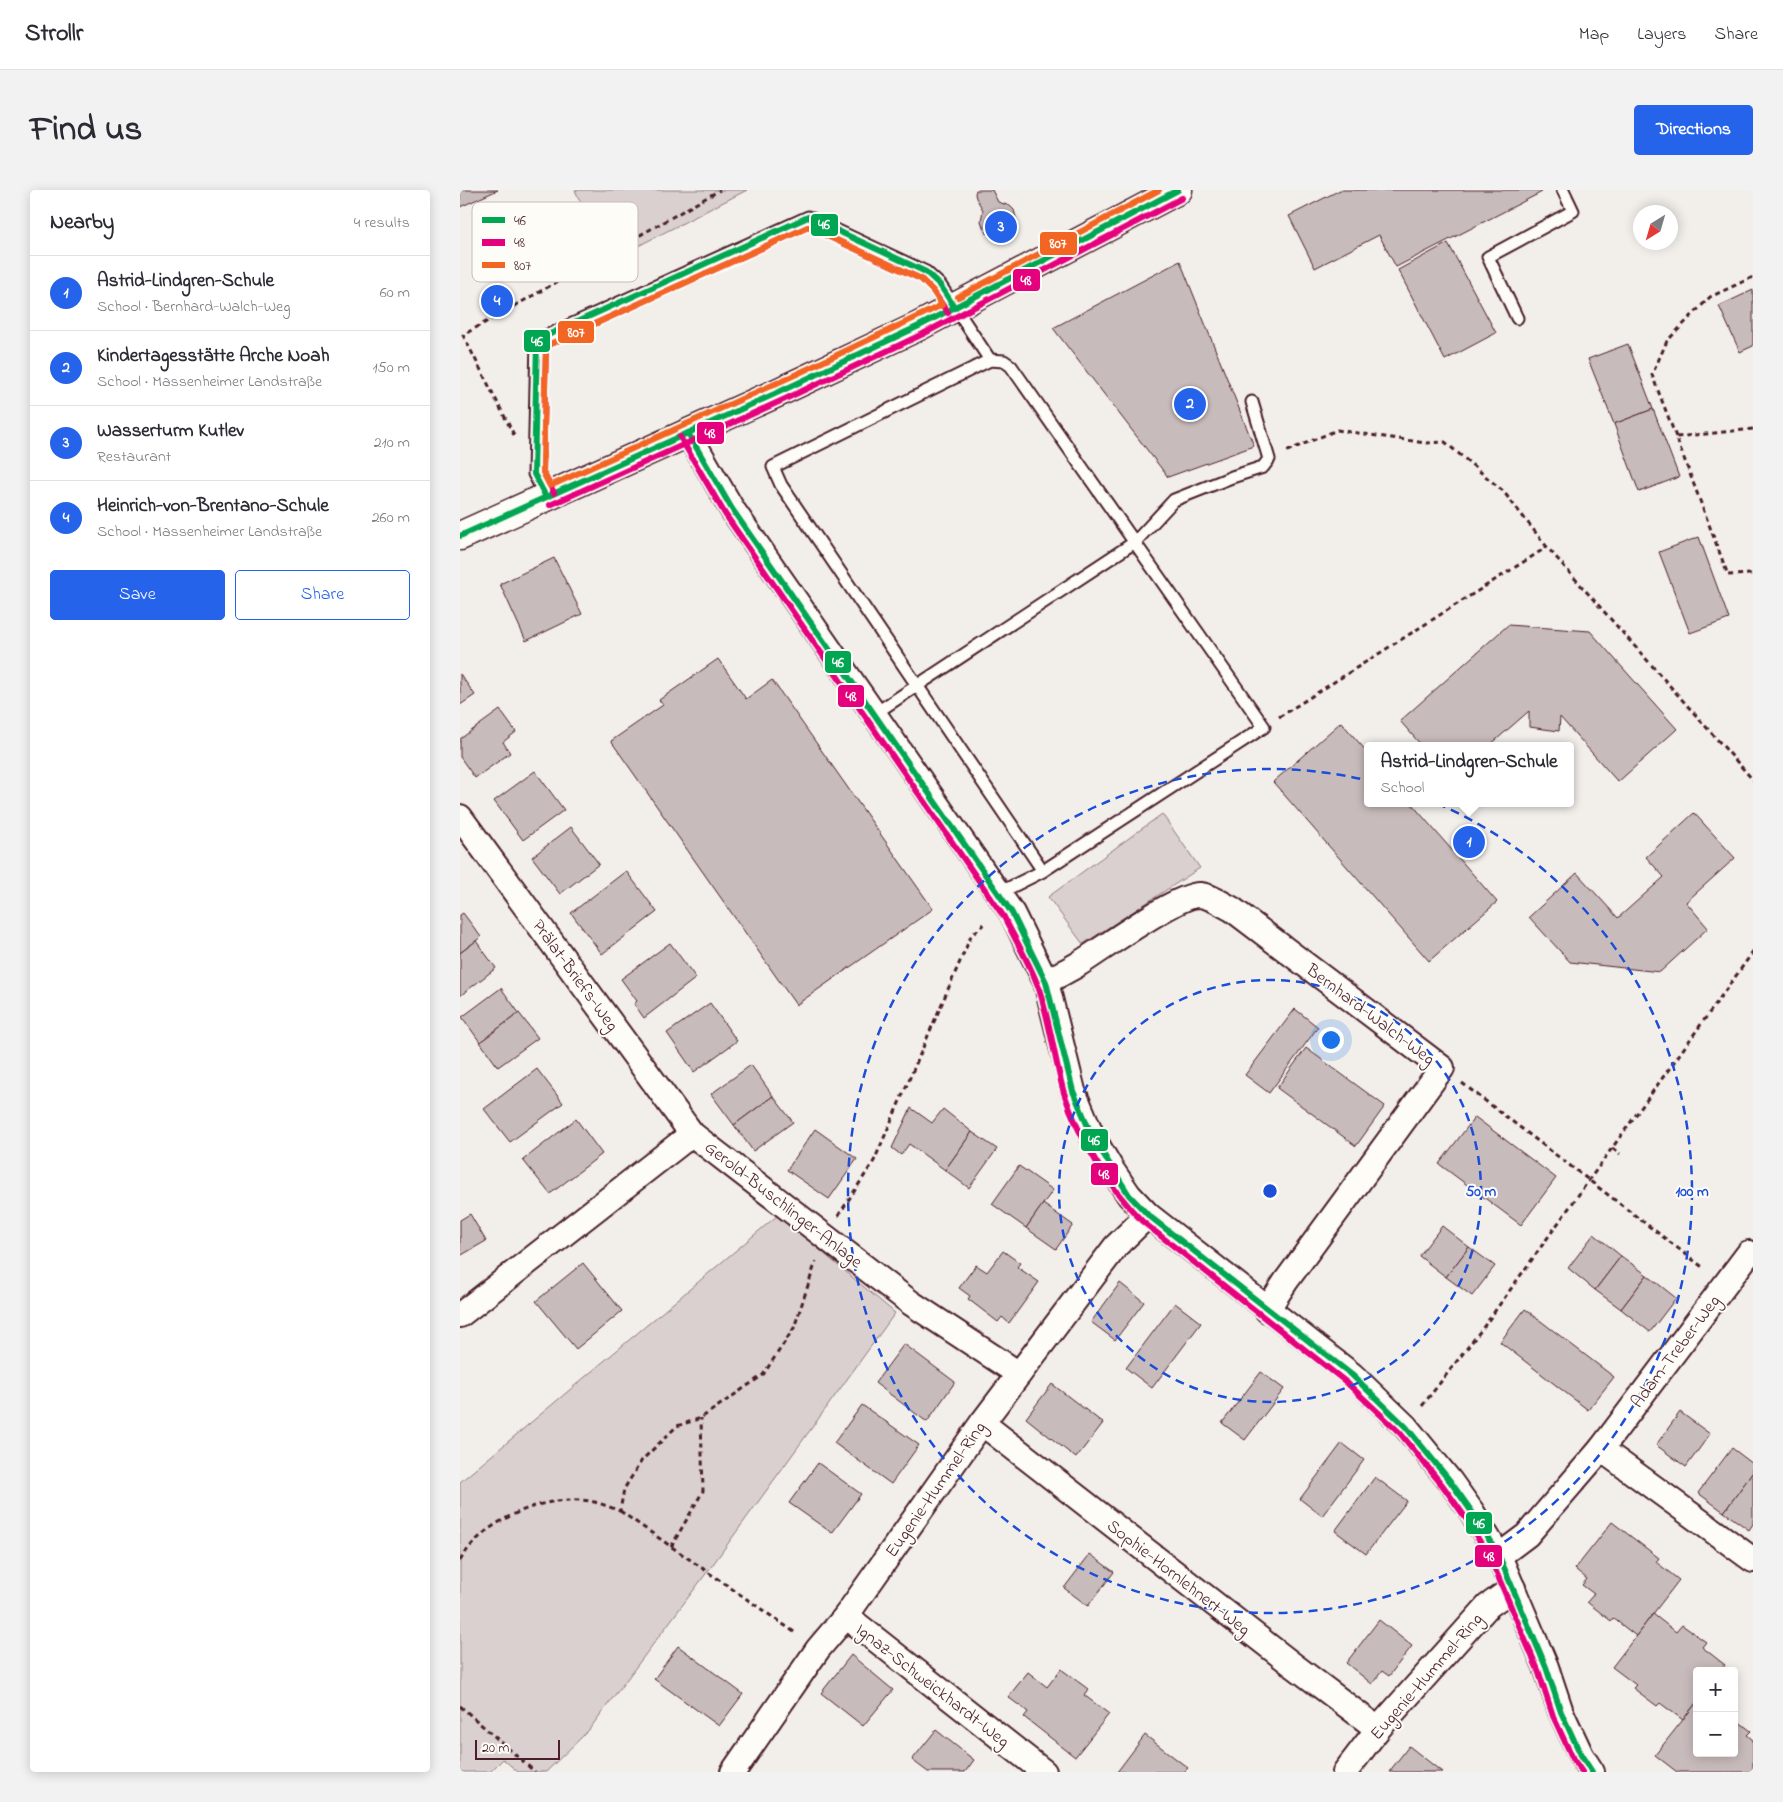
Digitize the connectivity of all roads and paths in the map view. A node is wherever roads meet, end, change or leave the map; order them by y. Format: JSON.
{"nodes":[{"id":1,"x":1178,"y":190,"type":"edge"},
{"id":2,"x":1563,"y":190,"type":"edge"},
{"id":3,"x":1753,"y":277,"type":"edge"},
{"id":4,"x":955,"y":308,"type":"junction"},
{"id":5,"x":1517,"y":318,"type":"dead end"},
{"id":6,"x":990,"y":360,"type":"junction"},
{"id":7,"x":1252,"y":402,"type":"dead end"},
{"id":8,"x":1753,"y":429,"type":"edge"},
{"id":9,"x":688,"y":433,"type":"junction"},
{"id":10,"x":1676,"y":437,"type":"junction"},
{"id":11,"x":1269,"y":459,"type":"junction"},
{"id":12,"x":546,"y":497,"type":"junction"},
{"id":13,"x":460,"y":536,"type":"edge"},
{"id":14,"x":1135,"y":542,"type":"junction"},
{"id":15,"x":1547,"y":547,"type":"junction"},
{"id":16,"x":1753,"y":574,"type":"edge"},
{"id":17,"x":917,"y":686,"type":"junction"},
{"id":18,"x":874,"y":714,"type":"junction"},
{"id":19,"x":1264,"y":727,"type":"junction"},
{"id":20,"x":1753,"y":780,"type":"edge"},
{"id":21,"x":460,"y":817,"type":"edge"},
{"id":22,"x":1043,"y":871,"type":"junction"},
{"id":23,"x":999,"y":893,"type":"junction"},
{"id":24,"x":984,"y":924,"type":"dead end"},
{"id":25,"x":1753,"y":952,"type":"edge"},
{"id":26,"x":1046,"y":982,"type":"junction"},
{"id":27,"x":1442,"y":1068,"type":"junction"},
{"id":28,"x":692,"y":1134,"type":"junction"},
{"id":29,"x":1612,"y":1148,"type":"junction"},
{"id":30,"x":1620,"y":1154,"type":"dead end"},
{"id":31,"x":1589,"y":1181,"type":"junction"},
{"id":32,"x":1148,"y":1215,"type":"junction"},
{"id":33,"x":824,"y":1236,"type":"junction"},
{"id":34,"x":1749,"y":1253,"type":"dead end"},
{"id":35,"x":1725,"y":1284,"type":"junction"},
{"id":36,"x":1267,"y":1310,"type":"junction"},
{"id":37,"x":460,"y":1315,"type":"edge"},
{"id":38,"x":1019,"y":1374,"type":"junction"},
{"id":39,"x":701,"y":1418,"type":"junction"},
{"id":40,"x":982,"y":1423,"type":"junction"},
{"id":41,"x":1406,"y":1427,"type":"junction"},
{"id":42,"x":1601,"y":1449,"type":"junction"},
{"id":43,"x":620,"y":1510,"type":"junction"},
{"id":44,"x":672,"y":1546,"type":"junction"},
{"id":45,"x":1499,"y":1556,"type":"junction"},
{"id":46,"x":1753,"y":1560,"type":"edge"},
{"id":47,"x":460,"y":1561,"type":"edge"},
{"id":48,"x":1512,"y":1588,"type":"junction"},
{"id":49,"x":846,"y":1616,"type":"junction"},
{"id":50,"x":818,"y":1649,"type":"junction"},
{"id":51,"x":460,"y":1706,"type":"edge"},
{"id":52,"x":1378,"y":1729,"type":"junction"},
{"id":53,"x":536,"y":1772,"type":"edge"},
{"id":54,"x":733,"y":1772,"type":"edge"},
{"id":55,"x":1044,"y":1772,"type":"edge"},
{"id":56,"x":1345,"y":1772,"type":"edge"},
{"id":57,"x":1592,"y":1772,"type":"edge"}],
"edges":[{"from":1,"to":4,"type":"street"},
{"from":2,"to":5,"type":"lane"},
{"from":3,"to":10,"type":"path"},
{"from":4,"to":6,"type":"lane"},
{"from":4,"to":9,"type":"street"},
{"from":4,"to":12,"type":"lane"},
{"from":6,"to":14,"type":"lane"},
{"from":6,"to":17,"type":"lane"},
{"from":7,"to":11,"type":"lane"},
{"from":8,"to":10,"type":"path"},
{"from":9,"to":12,"type":"street"},
{"from":9,"to":18,"type":"street"},
{"from":10,"to":16,"type":"path"},
{"from":11,"to":14,"type":"lane"},
{"from":11,"to":15,"type":"path"},
{"from":12,"to":13,"type":"street"},
{"from":14,"to":17,"type":"lane"},
{"from":14,"to":19,"type":"lane"},
{"from":15,"to":19,"type":"path"},
{"from":15,"to":20,"type":"path"},
{"from":17,"to":18,"type":"lane"},
{"from":17,"to":22,"type":"lane"},
{"from":18,"to":23,"type":"street"},
{"from":19,"to":22,"type":"lane"},
{"from":21,"to":28,"type":"street","name":"Prälat-Briefs-Weg"},
{"from":22,"to":23,"type":"lane"},
{"from":23,"to":26,"type":"street"},
{"from":24,"to":33,"type":"path"},
{"from":25,"to":29,"type":"path"},
{"from":26,"to":27,"type":"street","name":"Bernhard-Walch-Weg"},
{"from":26,"to":32,"type":"street"},
{"from":27,"to":31,"type":"path"},
{"from":27,"to":36,"type":"street","name":"Bernhard-Walch-Weg"},
{"from":28,"to":33,"type":"street","name":"Gerold-Buschlinger-Anlage"},
{"from":28,"to":37,"type":"street","name":"Gerold-Buschlinger-Anlage"},
{"from":29,"to":30,"type":"path"},
{"from":29,"to":31,"type":"path"},
{"from":31,"to":35,"type":"path"},
{"from":31,"to":41,"type":"path"},
{"from":32,"to":36,"type":"street"},
{"from":32,"to":38,"type":"street","name":"Eugenie-Hummel-Ring"},
{"from":33,"to":38,"type":"street","name":"Gerold-Buschlinger-Anlage"},
{"from":33,"to":39,"type":"path"},
{"from":34,"to":35,"type":"street","name":"Adam-Treber-Weg"},
{"from":35,"to":42,"type":"street","name":"Adam-Treber-Weg"},
{"from":36,"to":41,"type":"street"},
{"from":38,"to":40,"type":"street","name":"Eugenie-Hummel-Ring"},
{"from":39,"to":43,"type":"path"},
{"from":39,"to":44,"type":"path"},
{"from":40,"to":49,"type":"street","name":"Eugenie-Hummel-Ring"},
{"from":40,"to":52,"type":"street","name":"Sophie-Hornlehnert-Weg"},
{"from":41,"to":45,"type":"street"},
{"from":42,"to":45,"type":"street","name":"Adam-Treber-Weg"},
{"from":42,"to":46,"type":"street"},
{"from":43,"to":44,"type":"path"},
{"from":43,"to":47,"type":"path"},
{"from":44,"to":50,"type":"path"},
{"from":45,"to":48,"type":"street"},
{"from":48,"to":52,"type":"street","name":"Eugenie-Hummel-Ring"},
{"from":48,"to":57,"type":"street"},
{"from":49,"to":50,"type":"street","name":"Eugenie-Hummel-Ring"},
{"from":49,"to":55,"type":"street","name":"Ignaz-Schweickhardt-Weg"},
{"from":50,"to":54,"type":"street","name":"Eugenie-Hummel-Ring"},
{"from":51,"to":53,"type":"path"},
{"from":52,"to":56,"type":"street","name":"Eugenie-Hummel-Ring"}]}
